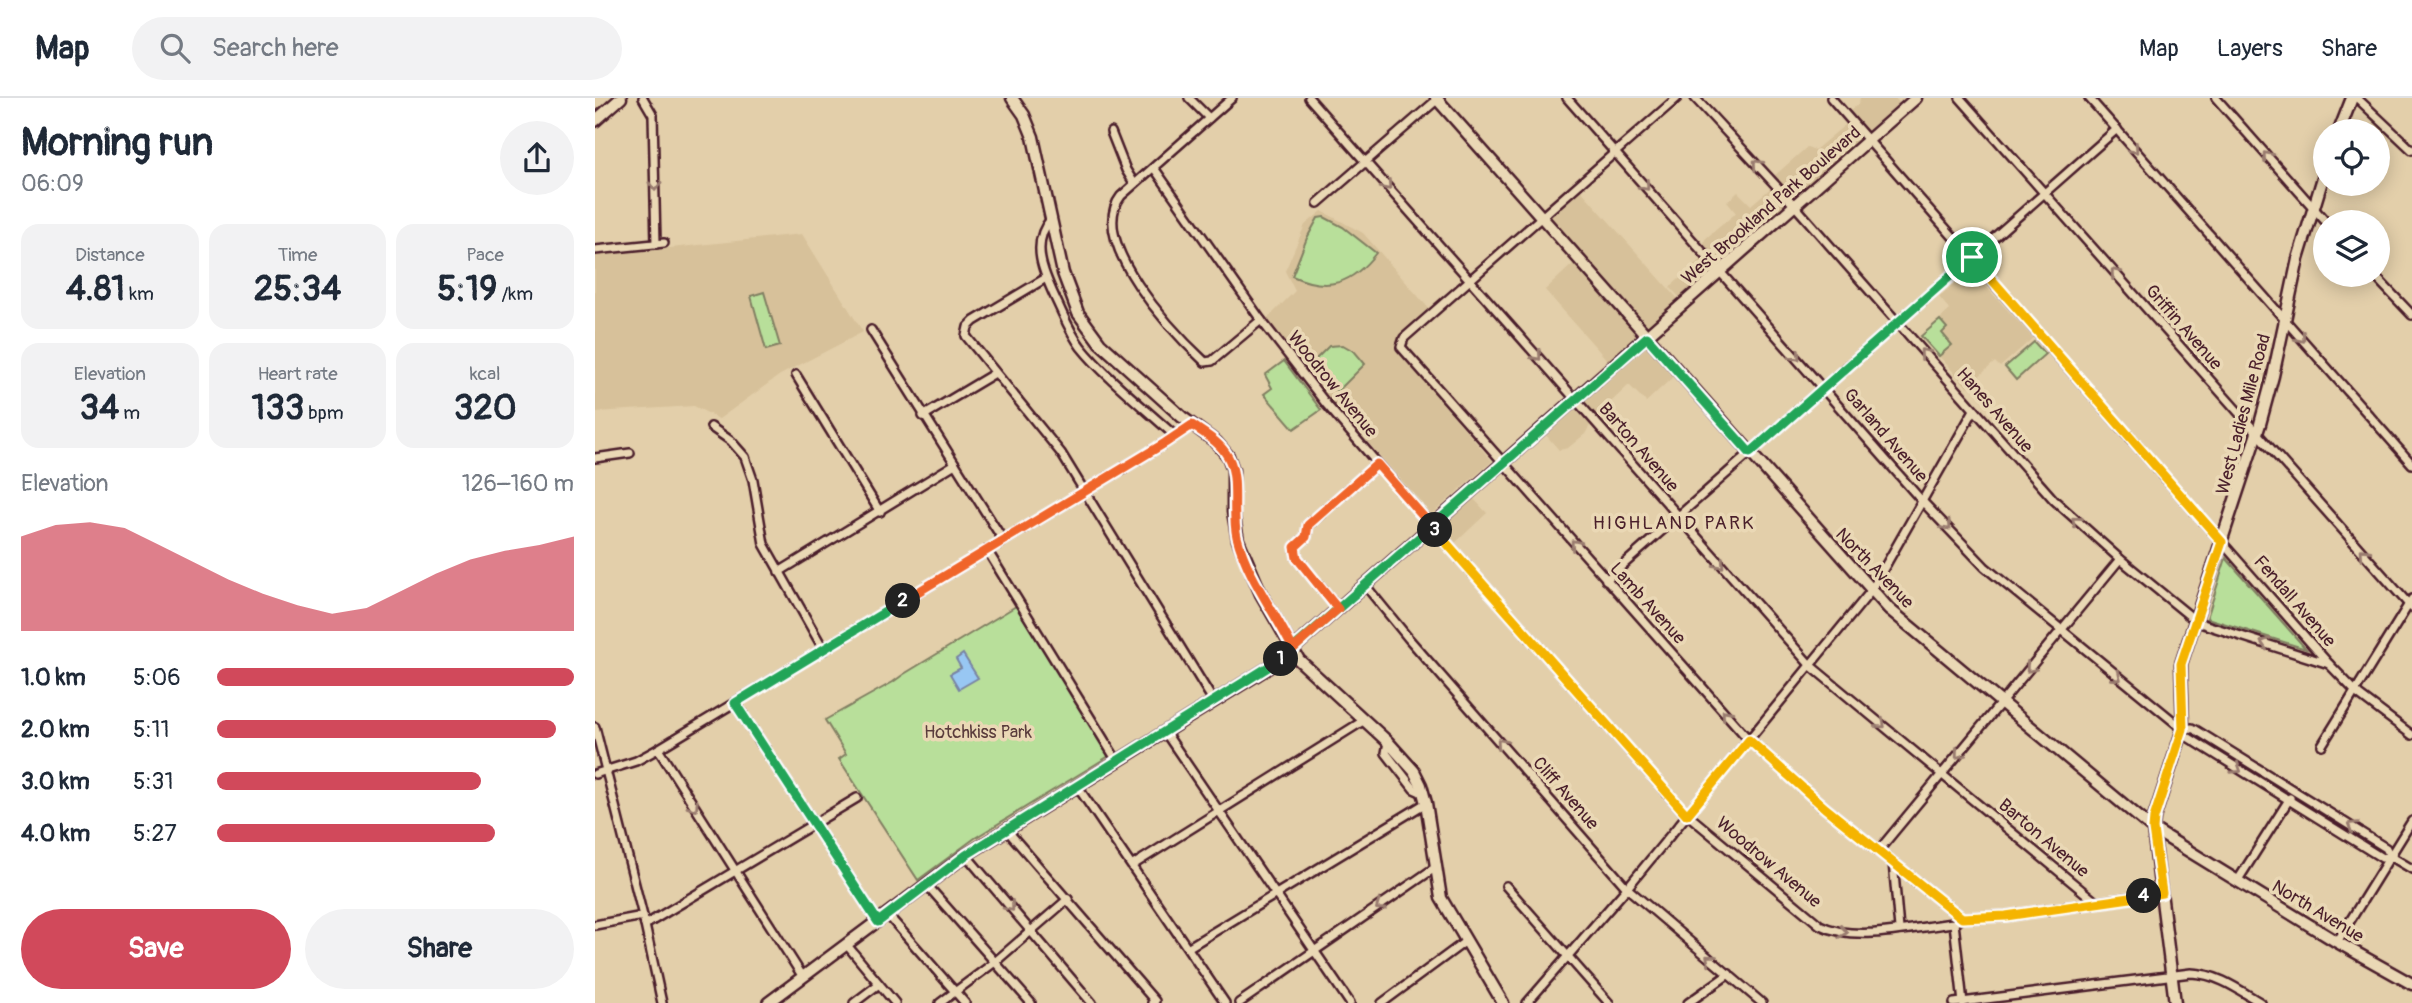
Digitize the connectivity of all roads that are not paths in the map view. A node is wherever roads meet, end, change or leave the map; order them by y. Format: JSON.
{"nodes":[{"id":1,"x":621,"y":98,"type":"edge"},
{"id":2,"x":643,"y":98,"type":"edge"},
{"id":3,"x":1012,"y":98,"type":"edge"},
{"id":4,"x":1189,"y":98,"type":"edge"},
{"id":5,"x":1232,"y":98,"type":"edge"},
{"id":6,"x":1309,"y":98,"type":"edge"},
{"id":7,"x":1437,"y":98,"type":"edge"},
{"id":8,"x":1567,"y":98,"type":"edge"},
{"id":9,"x":1677,"y":98,"type":"edge"},
{"id":10,"x":1695,"y":98,"type":"edge"},
{"id":11,"x":1831,"y":98,"type":"edge"},
{"id":12,"x":1916,"y":98,"type":"edge"},
{"id":13,"x":1960,"y":98,"type":"edge"},
{"id":14,"x":2089,"y":98,"type":"edge"},
{"id":15,"x":2216,"y":98,"type":"edge"},
{"id":16,"x":2352,"y":98,"type":"edge"},
{"id":17,"x":2357,"y":98,"type":"edge"},
{"id":18,"x":1209,"y":118,"type":"junction"},
{"id":19,"x":2344,"y":119,"type":"edge"},
{"id":20,"x":595,"y":121,"type":"edge"},
{"id":21,"x":2117,"y":129,"type":"junction"},
{"id":22,"x":1111,"y":132,"type":"dead end"},
{"id":23,"x":1868,"y":140,"type":"junction"},
{"id":24,"x":2412,"y":150,"type":"edge"},
{"id":25,"x":1616,"y":152,"type":"junction"},
{"id":26,"x":1366,"y":162,"type":"junction"},
{"id":27,"x":1154,"y":168,"type":"junction"},
{"id":28,"x":1135,"y":183,"type":"junction"},
{"id":29,"x":2045,"y":194,"type":"junction"},
{"id":30,"x":2316,"y":196,"type":"edge"},
{"id":31,"x":1318,"y":203,"type":"dead end"},
{"id":32,"x":1795,"y":206,"type":"junction"},
{"id":33,"x":2312,"y":208,"type":"junction"},
{"id":34,"x":1543,"y":216,"type":"junction"},
{"id":35,"x":1051,"y":219,"type":"junction"},
{"id":36,"x":595,"y":250,"type":"edge"},
{"id":37,"x":1972,"y":257,"type":"junction"},
{"id":38,"x":1720,"y":271,"type":"junction"},
{"id":39,"x":1046,"y":278,"type":"junction"},
{"id":40,"x":1471,"y":281,"type":"junction"},
{"id":41,"x":2386,"y":287,"type":"edge"},
{"id":42,"x":2412,"y":315,"type":"edge"},
{"id":43,"x":2284,"y":319,"type":"junction"},
{"id":44,"x":1261,"y":320,"type":"junction"},
{"id":45,"x":1898,"y":322,"type":"junction"},
{"id":46,"x":870,"y":330,"type":"dead end"},
{"id":47,"x":1647,"y":337,"type":"junction"},
{"id":48,"x":995,"y":373,"type":"junction"},
{"id":49,"x":796,"y":375,"type":"dead end"},
{"id":50,"x":1824,"y":388,"type":"junction"},
{"id":51,"x":1575,"y":399,"type":"junction"},
{"id":52,"x":1974,"y":410,"type":"junction"},
{"id":53,"x":923,"y":416,"type":"junction"},
{"id":54,"x":1192,"y":425,"type":"junction"},
{"id":55,"x":711,"y":427,"type":"dead end"},
{"id":56,"x":2257,"y":434,"type":"junction"},
{"id":57,"x":1175,"y":436,"type":"junction"},
{"id":58,"x":630,"y":453,"type":"dead end"},
{"id":59,"x":1750,"y":453,"type":"junction"},
{"id":60,"x":595,"y":458,"type":"edge"},
{"id":61,"x":1503,"y":463,"type":"junction"},
{"id":62,"x":955,"y":464,"type":"junction"},
{"id":63,"x":1377,"y":464,"type":"junction"},
{"id":64,"x":2412,"y":464,"type":"edge"},
{"id":65,"x":1084,"y":491,"type":"junction"},
{"id":66,"x":1922,"y":501,"type":"junction"},
{"id":67,"x":880,"y":512,"type":"junction"},
{"id":68,"x":1678,"y":516,"type":"junction"},
{"id":69,"x":1432,"y":526,"type":"junction"},
{"id":70,"x":1003,"y":540,"type":"junction"},
{"id":71,"x":2222,"y":542,"type":"junction"},
{"id":72,"x":987,"y":550,"type":"junction"},
{"id":73,"x":2120,"y":559,"type":"junction"},
{"id":74,"x":779,"y":572,"type":"junction"},
{"id":75,"x":1607,"y":580,"type":"junction"},
{"id":76,"x":1366,"y":585,"type":"junction"},
{"id":77,"x":1871,"y":591,"type":"junction"},
{"id":78,"x":2411,"y":604,"type":"edge"},
{"id":79,"x":1338,"y":609,"type":"junction"},
{"id":80,"x":2197,"y":621,"type":"junction"},
{"id":81,"x":2062,"y":630,"type":"junction"},
{"id":82,"x":1293,"y":649,"type":"junction"},
{"id":83,"x":824,"y":650,"type":"junction"},
{"id":84,"x":2329,"y":664,"type":"junction"},
{"id":85,"x":1811,"y":666,"type":"junction"},
{"id":86,"x":2355,"y":691,"type":"junction"},
{"id":87,"x":2003,"y":701,"type":"junction"},
{"id":88,"x":1214,"y":702,"type":"junction"},
{"id":89,"x":735,"y":703,"type":"junction"},
{"id":90,"x":1363,"y":721,"type":"junction"},
{"id":91,"x":595,"y":727,"type":"edge"},
{"id":92,"x":2183,"y":729,"type":"junction"},
{"id":93,"x":1165,"y":732,"type":"junction"},
{"id":94,"x":2412,"y":735,"type":"edge"},
{"id":95,"x":1749,"y":740,"type":"junction"},
{"id":96,"x":2322,"y":745,"type":"dead end"},
{"id":97,"x":658,"y":749,"type":"junction"},
{"id":98,"x":1118,"y":761,"type":"junction"},
{"id":99,"x":605,"y":772,"type":"junction"},
{"id":100,"x":595,"y":774,"type":"edge"},
{"id":101,"x":1942,"y":774,"type":"junction"},
{"id":102,"x":1077,"y":786,"type":"junction"},
{"id":103,"x":2294,"y":791,"type":"junction"},
{"id":104,"x":857,"y":798,"type":"dead end"},
{"id":105,"x":1424,"y":798,"type":"junction"},
{"id":106,"x":2288,"y":801,"type":"junction"},
{"id":107,"x":1220,"y":810,"type":"junction"},
{"id":108,"x":1687,"y":815,"type":"junction"},
{"id":109,"x":2412,"y":821,"type":"edge"},
{"id":110,"x":813,"y":825,"type":"junction"},
{"id":111,"x":1008,"y":827,"type":"junction"},
{"id":112,"x":2153,"y":829,"type":"junction"},
{"id":113,"x":1879,"y":850,"type":"junction"},
{"id":114,"x":966,"y":855,"type":"junction"},
{"id":115,"x":2390,"y":856,"type":"junction"},
{"id":116,"x":1893,"y":862,"type":"junction"},
{"id":117,"x":1133,"y":865,"type":"junction"},
{"id":118,"x":1436,"y":867,"type":"junction"},
{"id":119,"x":2412,"y":869,"type":"edge"},
{"id":120,"x":734,"y":870,"type":"junction"},
{"id":121,"x":2238,"y":880,"type":"junction"},
{"id":122,"x":927,"y":885,"type":"junction"},
{"id":123,"x":1506,"y":886,"type":"dead end"},
{"id":124,"x":1627,"y":888,"type":"junction"},
{"id":125,"x":1276,"y":892,"type":"junction"},
{"id":126,"x":2162,"y":893,"type":"junction"},
{"id":127,"x":1068,"y":899,"type":"junction"},
{"id":128,"x":2096,"y":902,"type":"junction"},
{"id":129,"x":887,"y":914,"type":"junction"},
{"id":130,"x":643,"y":915,"type":"junction"},
{"id":131,"x":1962,"y":918,"type":"junction"},
{"id":132,"x":878,"y":922,"type":"junction"},
{"id":133,"x":1954,"y":923,"type":"junction"},
{"id":134,"x":595,"y":925,"type":"edge"},
{"id":135,"x":645,"y":925,"type":"junction"},
{"id":136,"x":1899,"y":929,"type":"junction"},
{"id":137,"x":1030,"y":932,"type":"junction"},
{"id":138,"x":1466,"y":941,"type":"junction"},
{"id":139,"x":2337,"y":942,"type":"junction"},
{"id":140,"x":846,"y":944,"type":"junction"},
{"id":141,"x":1189,"y":947,"type":"junction"},
{"id":142,"x":1315,"y":951,"type":"junction"},
{"id":143,"x":1567,"y":958,"type":"junction"},
{"id":144,"x":995,"y":962,"type":"junction"},
{"id":145,"x":1729,"y":974,"type":"junction"},
{"id":146,"x":2172,"y":975,"type":"junction"},
{"id":147,"x":803,"y":977,"type":"junction"},
{"id":148,"x":879,"y":984,"type":"junction"},
{"id":149,"x":2412,"y":984,"type":"edge"},
{"id":150,"x":955,"y":992,"type":"junction"},
{"id":151,"x":1154,"y":1002,"type":"edge"},
{"id":152,"x":662,"y":1003,"type":"edge"},
{"id":153,"x":768,"y":1003,"type":"edge"},
{"id":154,"x":854,"y":1003,"type":"edge"},
{"id":155,"x":895,"y":1003,"type":"edge"},
{"id":156,"x":940,"y":1003,"type":"edge"},
{"id":157,"x":965,"y":1003,"type":"edge"},
{"id":158,"x":1031,"y":1003,"type":"edge"},
{"id":159,"x":1093,"y":1003,"type":"edge"},
{"id":160,"x":1225,"y":1003,"type":"edge"},
{"id":161,"x":1239,"y":1003,"type":"edge"},
{"id":162,"x":1350,"y":1003,"type":"edge"},
{"id":163,"x":1382,"y":1003,"type":"edge"},
{"id":164,"x":1503,"y":1003,"type":"edge"},
{"id":165,"x":1527,"y":1003,"type":"edge"},
{"id":166,"x":1609,"y":1003,"type":"edge"},
{"id":167,"x":1688,"y":1003,"type":"edge"},
{"id":168,"x":1762,"y":1003,"type":"edge"},
{"id":169,"x":1960,"y":1003,"type":"edge"},
{"id":170,"x":2175,"y":1003,"type":"edge"},
{"id":171,"x":2261,"y":1003,"type":"edge"}],
"edges":[{"from":1,"to":20,"type":"street"},
{"from":2,"to":36,"type":"street","one_way":true},
{"from":3,"to":35,"type":"street"},
{"from":4,"to":18,"type":"street"},
{"from":5,"to":18,"type":"street"},
{"from":6,"to":26,"type":"street","name":"Barton Avenue"},
{"from":7,"to":26,"type":"street"},
{"from":7,"to":34,"type":"street","name":"North Avenue"},
{"from":8,"to":25,"type":"street","name":"Garland Avenue"},
{"from":9,"to":25,"type":"street"},
{"from":32,"to":10,"type":"street","name":"Hanes Avenue","one_way":true},
{"from":11,"to":23,"type":"street","name":"Fendall Avenue"},
{"from":12,"to":23,"type":"street","name":"West Brookland Park Boulevard"},
{"from":13,"to":29,"type":"street","name":"Griffin Avenue"},
{"from":14,"to":21,"type":"street"},
{"from":33,"to":15,"type":"street","one_way":true},
{"from":16,"to":19,"type":"street"},
{"from":17,"to":24,"type":"street"},
{"from":18,"to":27,"type":"street"},
{"from":21,"to":29,"type":"street"},
{"from":21,"to":43,"type":"street","one_way":true},
{"from":22,"to":28,"type":"street"},
{"from":23,"to":32,"type":"street","name":"West Brookland Park Boulevard"},
{"from":23,"to":37,"type":"street","name":"Fendall Avenue"},
{"from":25,"to":34,"type":"street"},
{"from":25,"to":38,"type":"street","name":"Garland Avenue","one_way":true},
{"from":26,"to":31,"type":"street"},
{"from":26,"to":40,"type":"street","name":"Barton Avenue","one_way":true},
{"from":27,"to":28,"type":"street"},
{"from":27,"to":44,"type":"street","name":"Woodrow Avenue"},
{"from":28,"to":44,"type":"street"},
{"from":29,"to":37,"type":"street"},
{"from":56,"to":29,"type":"street","name":"Griffin Avenue","one_way":true},
{"from":30,"to":33,"type":"street","name":"West Ladies Mile Road"},
{"from":32,"to":38,"type":"street","name":"West Brookland Park Boulevard"},
{"from":32,"to":45,"type":"street","name":"Hanes Avenue"},
{"from":33,"to":43,"type":"street","name":"West Ladies Mile Road"},
{"from":34,"to":40,"type":"street"},
{"from":34,"to":47,"type":"street","name":"North Avenue"},
{"from":35,"to":39,"type":"street"},
{"from":35,"to":54,"type":"street"},
{"from":37,"to":45,"type":"street"},
{"from":37,"to":71,"type":"street","name":"Fendall Avenue"},
{"from":38,"to":47,"type":"street","name":"West Brookland Park Boulevard"},
{"from":38,"to":50,"type":"street","name":"Garland Avenue","one_way":true},
{"from":39,"to":48,"type":"street"},
{"from":39,"to":57,"type":"street"},
{"from":40,"to":51,"type":"street","name":"Barton Avenue","one_way":true},
{"from":40,"to":61,"type":"street","name":"Lamb Avenue"},
{"from":41,"to":42,"type":"street"},
{"from":43,"to":56,"type":"street","name":"West Ladies Mile Road"},
{"from":43,"to":64,"type":"street","one_way":true},
{"from":44,"to":63,"type":"street","name":"Woodrow Avenue"},
{"from":45,"to":50,"type":"street"},
{"from":52,"to":45,"type":"street","name":"Hanes Avenue","one_way":true},
{"from":46,"to":53,"type":"street"},
{"from":47,"to":51,"type":"street","name":"West Brookland Park Boulevard"},
{"from":47,"to":59,"type":"street","name":"North Avenue"},
{"from":48,"to":53,"type":"street"},
{"from":48,"to":65,"type":"street"},
{"from":49,"to":67,"type":"street"},
{"from":50,"to":59,"type":"street"},
{"from":50,"to":66,"type":"street","name":"Garland Avenue"},
{"from":51,"to":61,"type":"street","name":"West Brookland Park Boulevard"},
{"from":51,"to":68,"type":"street","name":"Barton Avenue"},
{"from":52,"to":66,"type":"street"},
{"from":73,"to":52,"type":"street","name":"Hanes Avenue","one_way":true},
{"from":53,"to":62,"type":"street"},
{"from":54,"to":57,"type":"street"},
{"from":54,"to":82,"type":"street"},
{"from":55,"to":74,"type":"street"},
{"from":56,"to":71,"type":"street","name":"West Ladies Mile Road"},
{"from":78,"to":56,"type":"street","name":"Griffin Avenue","one_way":true},
{"from":57,"to":65,"type":"street"},
{"from":58,"to":60,"type":"street"},
{"from":59,"to":68,"type":"street"},
{"from":59,"to":77,"type":"street","name":"North Avenue"},
{"from":61,"to":69,"type":"street","name":"West Brookland Park Boulevard"},
{"from":75,"to":61,"type":"street","name":"Lamb Avenue","one_way":true},
{"from":62,"to":67,"type":"street"},
{"from":62,"to":70,"type":"street"},
{"from":63,"to":69,"type":"street","name":"Woodrow Avenue"},
{"from":63,"to":79,"type":"street"},
{"from":65,"to":70,"type":"street"},
{"from":65,"to":88,"type":"street"},
{"from":66,"to":77,"type":"street"},
{"from":66,"to":81,"type":"street","name":"Garland Avenue","one_way":true},
{"from":67,"to":74,"type":"street"},
{"from":68,"to":75,"type":"street"},
{"from":68,"to":85,"type":"street","name":"Barton Avenue","one_way":true},
{"from":69,"to":76,"type":"street","name":"West Brookland Park Boulevard"},
{"from":69,"to":108,"type":"street","name":"Woodrow Avenue"},
{"from":70,"to":72,"type":"street"},
{"from":71,"to":80,"type":"street","name":"West Ladies Mile Road"},
{"from":71,"to":84,"type":"street","name":"Fendall Avenue"},
{"from":72,"to":83,"type":"street"},
{"from":72,"to":98,"type":"street"},
{"from":73,"to":80,"type":"street","name":"Hanes Avenue"},
{"from":73,"to":81,"type":"street"},
{"from":74,"to":83,"type":"street"},
{"from":95,"to":75,"type":"street","name":"Lamb Avenue","one_way":true},
{"from":76,"to":79,"type":"street","name":"West Brookland Park Boulevard"},
{"from":124,"to":76,"type":"street","name":"Cliff Avenue","one_way":true},
{"from":77,"to":85,"type":"street"},
{"from":77,"to":87,"type":"street","name":"North Avenue"},
{"from":78,"to":86,"type":"street"},
{"from":79,"to":82,"type":"street","name":"West Brookland Park Boulevard"},
{"from":84,"to":80,"type":"street","name":"Hanes Avenue","one_way":true},
{"from":80,"to":92,"type":"street","name":"West Ladies Mile Road"},
{"from":81,"to":87,"type":"street","one_way":true},
{"from":81,"to":92,"type":"street","name":"Garland Avenue","one_way":true},
{"from":82,"to":88,"type":"street","name":"West Brookland Park Boulevard"},
{"from":82,"to":90,"type":"street"},
{"from":83,"to":89,"type":"street"},
{"from":84,"to":86,"type":"street","name":"Fendall Avenue"},
{"from":85,"to":95,"type":"street"},
{"from":85,"to":101,"type":"street","name":"Barton Avenue","one_way":true},
{"from":86,"to":94,"type":"street","name":"Fendall Avenue"},
{"from":86,"to":96,"type":"street"},
{"from":87,"to":101,"type":"street","one_way":true},
{"from":87,"to":112,"type":"street","name":"North Avenue"},
{"from":88,"to":93,"type":"street","name":"West Brookland Park Boulevard"},
{"from":89,"to":97,"type":"street"},
{"from":89,"to":110,"type":"street"},
{"from":90,"to":105,"type":"street"},
{"from":90,"to":107,"type":"street"},
{"from":91,"to":99,"type":"street"},
{"from":92,"to":103,"type":"street","name":"Garland Avenue"},
{"from":92,"to":106,"type":"street","name":"Garland Avenue","one_way":true},
{"from":92,"to":112,"type":"street","name":"West Ladies Mile Road"},
{"from":93,"to":98,"type":"street","name":"West Brookland Park Boulevard"},
{"from":93,"to":107,"type":"street"},
{"from":95,"to":108,"type":"street"},
{"from":95,"to":113,"type":"street","name":"Lamb Avenue"},
{"from":97,"to":99,"type":"street"},
{"from":97,"to":120,"type":"street","one_way":true},
{"from":98,"to":102,"type":"street","name":"West Brookland Park Boulevard"},
{"from":99,"to":100,"type":"street"},
{"from":99,"to":130,"type":"street"},
{"from":101,"to":113,"type":"street"},
{"from":101,"to":128,"type":"street","name":"Barton Avenue"},
{"from":102,"to":111,"type":"street","name":"West Brookland Park Boulevard"},
{"from":102,"to":117,"type":"street"},
{"from":103,"to":106,"type":"street"},
{"from":115,"to":103,"type":"street","name":"Garland Avenue","one_way":true},
{"from":104,"to":110,"type":"street"},
{"from":105,"to":118,"type":"street"},
{"from":105,"to":125,"type":"street"},
{"from":106,"to":115,"type":"street","name":"Garland Avenue"},
{"from":106,"to":121,"type":"street"},
{"from":107,"to":117,"type":"street"},
{"from":107,"to":125,"type":"street"},
{"from":108,"to":124,"type":"street"},
{"from":108,"to":136,"type":"street","name":"Woodrow Avenue","one_way":true},
{"from":109,"to":115,"type":"street"},
{"from":110,"to":120,"type":"street"},
{"from":110,"to":132,"type":"street"},
{"from":111,"to":114,"type":"street","name":"West Brookland Park Boulevard"},
{"from":111,"to":127,"type":"street"},
{"from":112,"to":121,"type":"street","name":"North Avenue"},
{"from":112,"to":126,"type":"street"},
{"from":113,"to":116,"type":"street","name":"Lamb Avenue"},
{"from":114,"to":122,"type":"street","name":"West Brookland Park Boulevard"},
{"from":114,"to":137,"type":"street","one_way":true},
{"from":115,"to":119,"type":"street","name":"Garland Avenue"},
{"from":115,"to":139,"type":"street"},
{"from":116,"to":131,"type":"street","name":"Lamb Avenue"},
{"from":116,"to":136,"type":"street"},
{"from":117,"to":141,"type":"street"},
{"from":118,"to":138,"type":"street"},
{"from":118,"to":142,"type":"street","one_way":true},
{"from":120,"to":135,"type":"street"},
{"from":120,"to":147,"type":"street"},
{"from":121,"to":139,"type":"street","name":"North Avenue"},
{"from":122,"to":129,"type":"street","name":"West Brookland Park Boulevard"},
{"from":122,"to":144,"type":"street"},
{"from":123,"to":143,"type":"street"},
{"from":124,"to":143,"type":"street"},
{"from":145,"to":124,"type":"street","name":"Cliff Avenue","one_way":true},
{"from":125,"to":141,"type":"street"},
{"from":125,"to":142,"type":"street"},
{"from":126,"to":128,"type":"street","name":"Woodrow Avenue"},
{"from":126,"to":146,"type":"street"},
{"from":127,"to":137,"type":"street"},
{"from":127,"to":151,"type":"street"},
{"from":128,"to":131,"type":"street","name":"Woodrow Avenue"},
{"from":129,"to":132,"type":"street","name":"West Brookland Park Boulevard"},
{"from":129,"to":150,"type":"street"},
{"from":130,"to":134,"type":"street"},
{"from":130,"to":135,"type":"street"},
{"from":131,"to":133,"type":"street","name":"Woodrow Avenue"},
{"from":132,"to":140,"type":"street","name":"West Brookland Park Boulevard"},
{"from":133,"to":136,"type":"street","name":"Woodrow Avenue"},
{"from":133,"to":169,"type":"street"},
{"from":135,"to":152,"type":"street"},
{"from":137,"to":144,"type":"street"},
{"from":137,"to":159,"type":"street"},
{"from":138,"to":163,"type":"street"},
{"from":138,"to":164,"type":"street"},
{"from":139,"to":149,"type":"street","name":"North Avenue"},
{"from":140,"to":147,"type":"street","name":"West Brookland Park Boulevard"},
{"from":140,"to":148,"type":"street"},
{"from":141,"to":160,"type":"street"},
{"from":142,"to":161,"type":"street"},
{"from":142,"to":162,"type":"street"},
{"from":143,"to":165,"type":"street"},
{"from":143,"to":166,"type":"street"},
{"from":144,"to":150,"type":"street"},
{"from":144,"to":158,"type":"street"},
{"from":145,"to":167,"type":"street"},
{"from":145,"to":168,"type":"street","name":"Cliff Avenue"},
{"from":146,"to":169,"type":"street"},
{"from":146,"to":170,"type":"street"},
{"from":146,"to":171,"type":"street"},
{"from":147,"to":153,"type":"street","name":"West Brookland Park Boulevard"},
{"from":148,"to":154,"type":"street"},
{"from":148,"to":155,"type":"street"},
{"from":150,"to":156,"type":"street"},
{"from":150,"to":157,"type":"street"}]}
